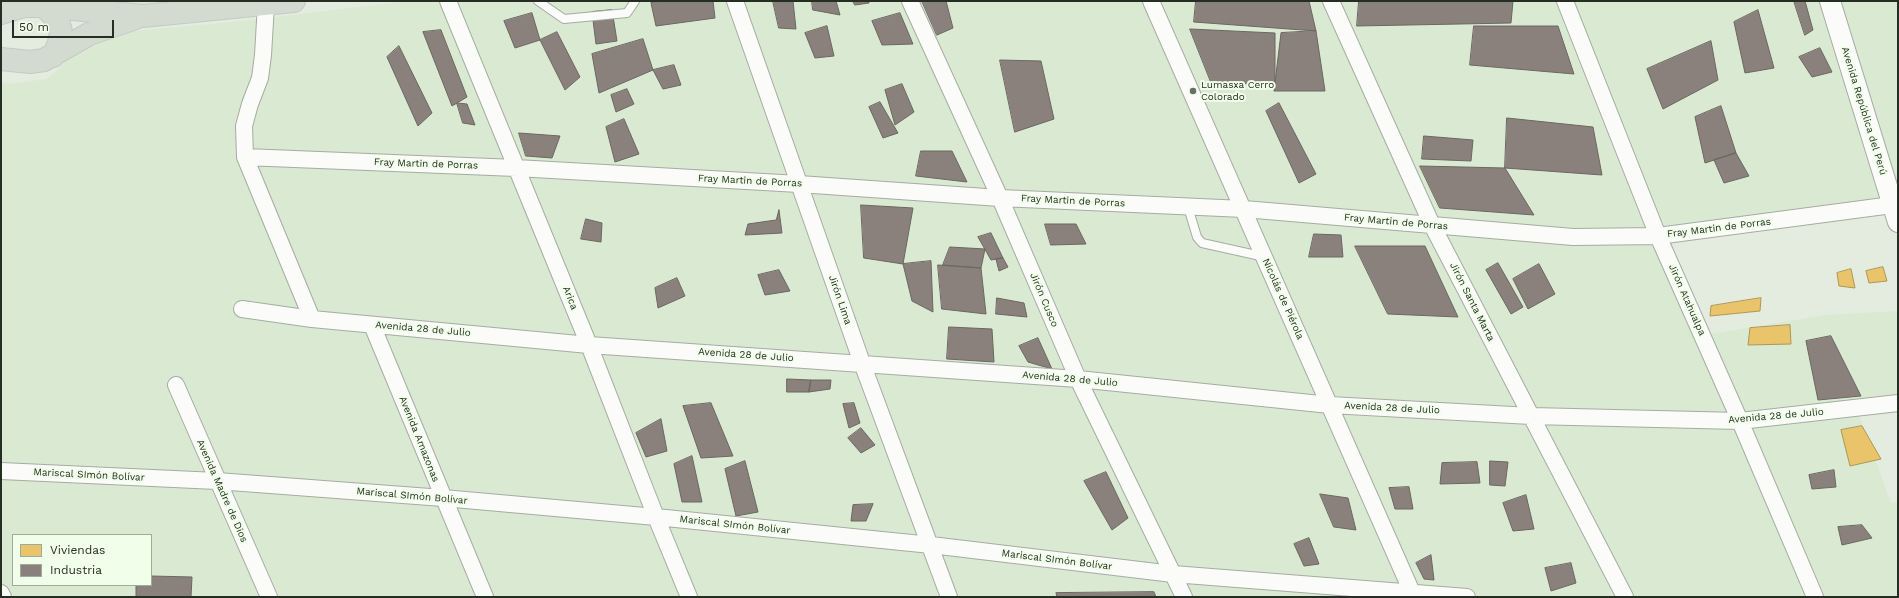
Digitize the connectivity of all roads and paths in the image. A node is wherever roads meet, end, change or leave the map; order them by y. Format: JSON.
{"nodes":[{"id":1,"x":294,"y":1,"type":"edge"},
{"id":2,"x":448,"y":1,"type":"edge"},
{"id":3,"x":538,"y":1,"type":"edge"},
{"id":4,"x":635,"y":1,"type":"edge"},
{"id":5,"x":735,"y":1,"type":"edge"},
{"id":6,"x":910,"y":1,"type":"edge"},
{"id":7,"x":1151,"y":1,"type":"edge"},
{"id":8,"x":1331,"y":1,"type":"edge"},
{"id":9,"x":1566,"y":1,"type":"edge"},
{"id":10,"x":1830,"y":1,"type":"edge"},
{"id":11,"x":266,"y":4,"type":"junction"},
{"id":12,"x":43,"y":6,"type":"junction"},
{"id":13,"x":152,"y":11,"type":"edge"},
{"id":14,"x":1,"y":13,"type":"edge"},
{"id":15,"x":52,"y":56,"type":"junction"},
{"id":16,"x":1,"y":59,"type":"edge"},
{"id":17,"x":245,"y":157,"type":"junction"},
{"id":18,"x":516,"y":168,"type":"junction"},
{"id":19,"x":799,"y":184,"type":"junction"},
{"id":20,"x":1000,"y":198,"type":"junction"},
{"id":21,"x":1188,"y":207,"type":"junction"},
{"id":22,"x":1244,"y":209,"type":"junction"},
{"id":23,"x":1896,"y":210,"type":"edge"},
{"id":24,"x":1432,"y":225,"type":"junction"},
{"id":25,"x":1658,"y":236,"type":"junction"},
{"id":26,"x":1265,"y":257,"type":"junction"},
{"id":27,"x":242,"y":309,"type":"dead end"},
{"id":28,"x":312,"y":320,"type":"junction"},
{"id":29,"x":372,"y":325,"type":"junction"},
{"id":30,"x":589,"y":345,"type":"junction"},
{"id":31,"x":862,"y":363,"type":"junction"},
{"id":32,"x":1078,"y":379,"type":"junction"},
{"id":33,"x":176,"y":385,"type":"dead end"},
{"id":34,"x":1898,"y":403,"type":"edge"},
{"id":35,"x":1330,"y":405,"type":"junction"},
{"id":36,"x":1531,"y":416,"type":"junction"},
{"id":37,"x":1740,"y":421,"type":"junction"},
{"id":38,"x":1,"y":471,"type":"edge"},
{"id":39,"x":217,"y":481,"type":"junction"},
{"id":40,"x":443,"y":498,"type":"junction"},
{"id":41,"x":656,"y":517,"type":"junction"},
{"id":42,"x":931,"y":546,"type":"junction"},
{"id":43,"x":1173,"y":574,"type":"junction"},
{"id":44,"x":1,"y":593,"type":"edge"},
{"id":45,"x":1413,"y":594,"type":"edge"},
{"id":46,"x":3,"y":597,"type":"edge"},
{"id":47,"x":269,"y":597,"type":"edge"},
{"id":48,"x":485,"y":597,"type":"edge"},
{"id":49,"x":689,"y":597,"type":"edge"},
{"id":50,"x":949,"y":597,"type":"edge"},
{"id":51,"x":1184,"y":597,"type":"edge"},
{"id":52,"x":1467,"y":597,"type":"edge"},
{"id":53,"x":1625,"y":597,"type":"edge"},
{"id":54,"x":1815,"y":597,"type":"edge"}],
"edges":[{"from":1,"to":11,"type":"highway"},
{"from":2,"to":18,"type":"street","name":"Arica"},
{"from":3,"to":4,"type":"lane"},
{"from":5,"to":19,"type":"street","name":"Jirón Lima"},
{"from":6,"to":20,"type":"street","name":"Jirón Cusco"},
{"from":7,"to":22,"type":"street","name":"Nicolás de Piérola"},
{"from":8,"to":24,"type":"street","name":"Jirón Santa Marta"},
{"from":9,"to":25,"type":"street","name":"Jirón Atahualpa"},
{"from":10,"to":23,"type":"street","name":"Avenida República del Perú"},
{"from":11,"to":13,"type":"highway"},
{"from":11,"to":17,"type":"street"},
{"from":12,"to":13,"type":"highway"},
{"from":12,"to":14,"type":"highway"},
{"from":12,"to":15,"type":"highway"},
{"from":13,"to":15,"type":"highway"},
{"from":15,"to":16,"type":"highway"},
{"from":17,"to":18,"type":"street","name":"Fray Martin de Porras"},
{"from":17,"to":28,"type":"street"},
{"from":18,"to":19,"type":"street","name":"Fray Martin de Porras"},
{"from":18,"to":30,"type":"street","name":"Arica"},
{"from":19,"to":20,"type":"street","name":"Fray Martin de Porras"},
{"from":19,"to":31,"type":"street","name":"Jirón Lima"},
{"from":20,"to":21,"type":"street","name":"Fray Martin de Porras"},
{"from":20,"to":32,"type":"street","name":"Jirón Cusco"},
{"from":21,"to":22,"type":"street","name":"Fray Martin de Porras"},
{"from":21,"to":26,"type":"lane"},
{"from":22,"to":24,"type":"street","name":"Fray Martin de Porras"},
{"from":22,"to":26,"type":"street","name":"Nicolás de Piérola"},
{"from":23,"to":25,"type":"street","name":"Fray Martin de Porras"},
{"from":24,"to":25,"type":"street","name":"Fray Martin de Porras"},
{"from":24,"to":36,"type":"street","name":"Jirón Santa Marta"},
{"from":25,"to":37,"type":"street","name":"Jirón Atahualpa"},
{"from":26,"to":35,"type":"street","name":"Nicolás de Piérola"},
{"from":27,"to":28,"type":"street","name":"Avenida 28 de Julio"},
{"from":28,"to":29,"type":"street","name":"Avenida 28 de Julio"},
{"from":29,"to":30,"type":"street","name":"Avenida 28 de Julio"},
{"from":29,"to":40,"type":"street","name":"Avenida Amazonas"},
{"from":30,"to":31,"type":"street","name":"Avenida 28 de Julio"},
{"from":30,"to":41,"type":"street","name":"Arica"},
{"from":31,"to":32,"type":"street","name":"Avenida 28 de Julio"},
{"from":31,"to":42,"type":"street","name":"Jirón Lima"},
{"from":32,"to":35,"type":"street","name":"Avenida 28 de Julio"},
{"from":32,"to":43,"type":"street","name":"Jirón Cusco"},
{"from":33,"to":39,"type":"street","name":"Avenida Madre de Dios"},
{"from":34,"to":37,"type":"street","name":"Avenida 28 de Julio"},
{"from":35,"to":36,"type":"street","name":"Avenida 28 de Julio"},
{"from":35,"to":45,"type":"street","name":"Nicolás de Piérola"},
{"from":36,"to":37,"type":"street","name":"Avenida 28 de Julio"},
{"from":36,"to":53,"type":"street","name":"Jirón Santa Marta"},
{"from":37,"to":54,"type":"street","name":"Jirón Atahualpa"},
{"from":38,"to":39,"type":"street","name":"Mariscal SImón Bolívar"},
{"from":39,"to":40,"type":"street","name":"Mariscal SImón Bolívar"},
{"from":39,"to":47,"type":"street","name":"Avenida Madre de Dios"},
{"from":40,"to":41,"type":"street","name":"Mariscal SImón Bolívar"},
{"from":40,"to":48,"type":"street","name":"Avenida Amazonas"},
{"from":41,"to":42,"type":"street","name":"Mariscal SImón Bolívar"},
{"from":41,"to":49,"type":"street","name":"Arica"},
{"from":42,"to":43,"type":"street","name":"Mariscal SImón Bolívar"},
{"from":42,"to":50,"type":"street","name":"Jirón Lima"},
{"from":43,"to":45,"type":"street","name":"Mariscal SImón Bolívar"},
{"from":43,"to":51,"type":"street","name":"Jirón Cusco"},
{"from":44,"to":46,"type":"street"},
{"from":45,"to":52,"type":"street","name":"Mariscal SImón Bolívar"}]}
